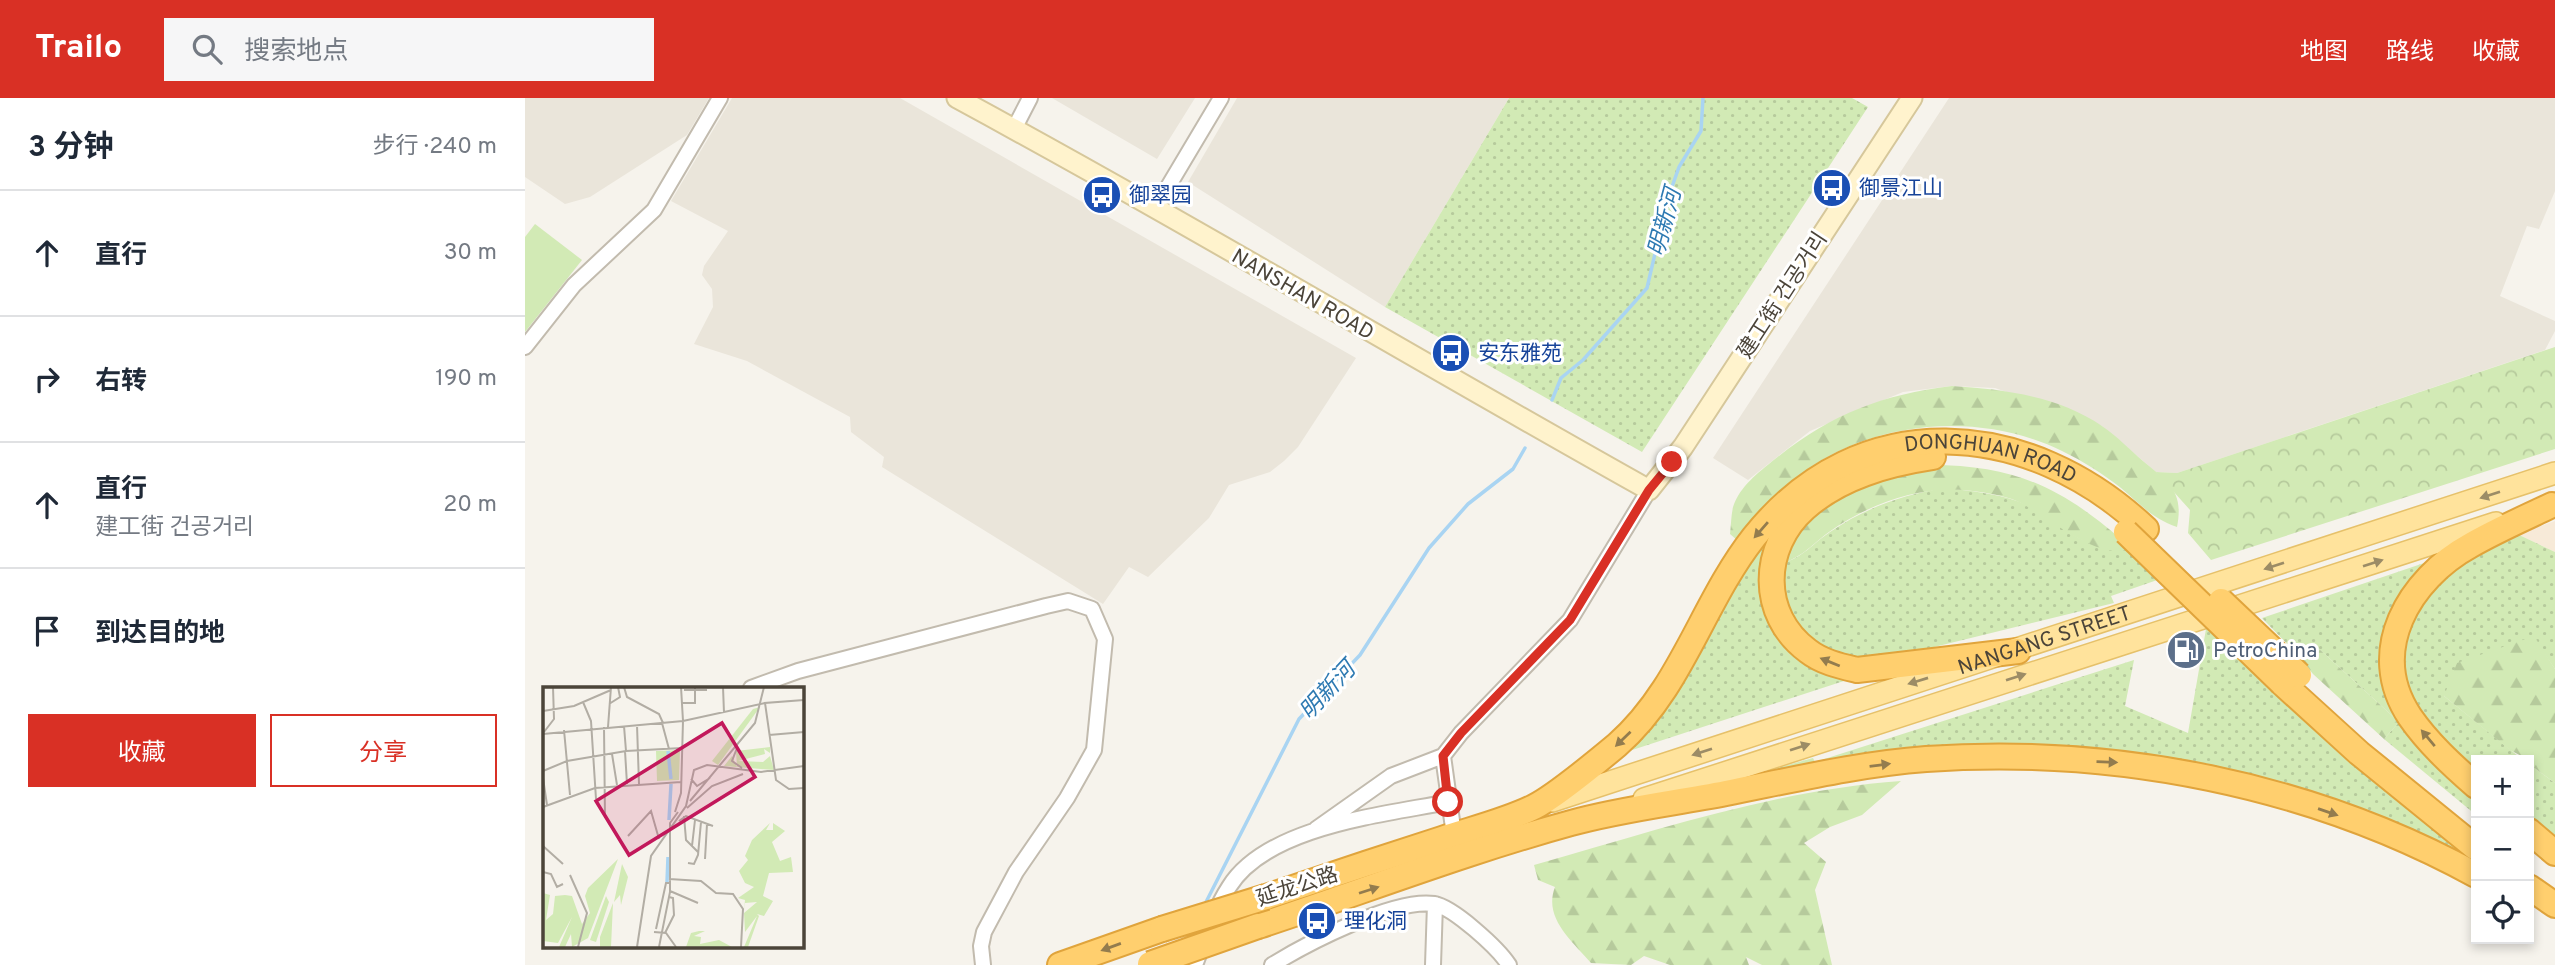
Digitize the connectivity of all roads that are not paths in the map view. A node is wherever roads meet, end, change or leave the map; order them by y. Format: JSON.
{"nodes":[{"id":1,"x":720,"y":98,"type":"edge"},
{"id":2,"x":957,"y":98,"type":"edge"},
{"id":3,"x":1030,"y":98,"type":"edge"},
{"id":4,"x":1221,"y":98,"type":"edge"},
{"id":5,"x":1906,"y":100,"type":"edge"},
{"id":6,"x":1014,"y":129,"type":"junction"},
{"id":7,"x":1156,"y":208,"type":"junction"},
{"id":8,"x":525,"y":347,"type":"edge"},
{"id":9,"x":2555,"y":474,"type":"edge"},
{"id":10,"x":1649,"y":490,"type":"junction"},
{"id":11,"x":2554,"y":505,"type":"edge"},
{"id":12,"x":2136,"y":530,"type":"junction"},
{"id":13,"x":2018,"y":651,"type":"junction"},
{"id":14,"x":2290,"y":679,"type":"junction"},
{"id":15,"x":754,"y":687,"type":"edge"},
{"id":16,"x":1443,"y":756,"type":"junction"},
{"id":17,"x":2471,"y":781,"type":"edge"},
{"id":18,"x":1448,"y":802,"type":"junction"},
{"id":19,"x":1535,"y":806,"type":"junction"},
{"id":20,"x":1572,"y":823,"type":"junction"},
{"id":21,"x":2471,"y":825,"type":"edge"},
{"id":22,"x":1316,"y":829,"type":"junction"},
{"id":23,"x":1454,"y":835,"type":"junction"},
{"id":24,"x":2534,"y":835,"type":"edge"},
{"id":25,"x":2471,"y":844,"type":"edge"},
{"id":26,"x":2555,"y":853,"type":"edge"},
{"id":27,"x":2534,"y":871,"type":"edge"},
{"id":28,"x":2471,"y":872,"type":"edge"},
{"id":29,"x":2555,"y":886,"type":"edge"},
{"id":30,"x":2534,"y":890,"type":"edge"},
{"id":31,"x":1336,"y":901,"type":"junction"},
{"id":32,"x":1435,"y":904,"type":"junction"},
{"id":33,"x":2555,"y":905,"type":"edge"},
{"id":34,"x":2534,"y":907,"type":"edge"},
{"id":35,"x":2555,"y":918,"type":"edge"},
{"id":36,"x":1344,"y":928,"type":"junction"},
{"id":37,"x":1148,"y":964,"type":"edge"},
{"id":38,"x":983,"y":965,"type":"edge"},
{"id":39,"x":1060,"y":965,"type":"edge"},
{"id":40,"x":1195,"y":965,"type":"edge"},
{"id":41,"x":1272,"y":965,"type":"edge"},
{"id":42,"x":1433,"y":965,"type":"edge"},
{"id":43,"x":1509,"y":965,"type":"edge"}],
"edges":[{"from":1,"to":8,"type":"street"},
{"from":2,"to":6,"type":"street","name":"NANSHAN ROAD"},
{"from":3,"to":6,"type":"street"},
{"from":4,"to":7,"type":"street"},
{"from":5,"to":10,"type":"street","name":"建工街 건공거리"},
{"from":6,"to":7,"type":"street","name":"NANSHAN ROAD"},
{"from":7,"to":10,"type":"street","name":"NANSHAN ROAD"},
{"from":9,"to":13,"type":"main road","name":"NANGANG STREET","one_way":true},
{"from":10,"to":16,"type":"street"},
{"from":17,"to":11,"type":"highway","one_way":true},
{"from":20,"to":11,"type":"main road","name":"NANGANG STREET","one_way":true},
{"from":13,"to":12,"type":"highway","one_way":true},
{"from":12,"to":14,"type":"highway","bridge":true},
{"from":12,"to":19,"type":"highway","name":"DONGHUAN ROAD","one_way":true},
{"from":13,"to":19,"type":"main road","name":"NANGANG STREET","one_way":true},
{"from":14,"to":21,"type":"highway"},
{"from":14,"to":25,"type":"highway"},
{"from":15,"to":38,"type":"street"},
{"from":16,"to":18,"type":"street"},
{"from":16,"to":22,"type":"street"},
{"from":18,"to":22,"type":"street"},
{"from":18,"to":23,"type":"street"},
{"from":19,"to":23,"type":"highway","name":"延龙公路"},
{"from":20,"to":28,"type":"highway","one_way":true},
{"from":31,"to":20,"type":"highway","name":"延龙公路","one_way":true},
{"from":22,"to":40,"type":"street"},
{"from":23,"to":39,"type":"highway","name":"延龙公路","one_way":true,"bridge":true},
{"from":24,"to":26,"type":"highway"},
{"from":27,"to":29,"type":"highway"},
{"from":30,"to":33,"type":"highway"},
{"from":31,"to":36,"type":"street"},
{"from":31,"to":37,"type":"highway","name":"延龙公路","bridge":true},
{"from":32,"to":36,"type":"street"},
{"from":32,"to":42,"type":"street"},
{"from":32,"to":43,"type":"street"},
{"from":34,"to":35,"type":"highway"},
{"from":36,"to":41,"type":"street"}]}
